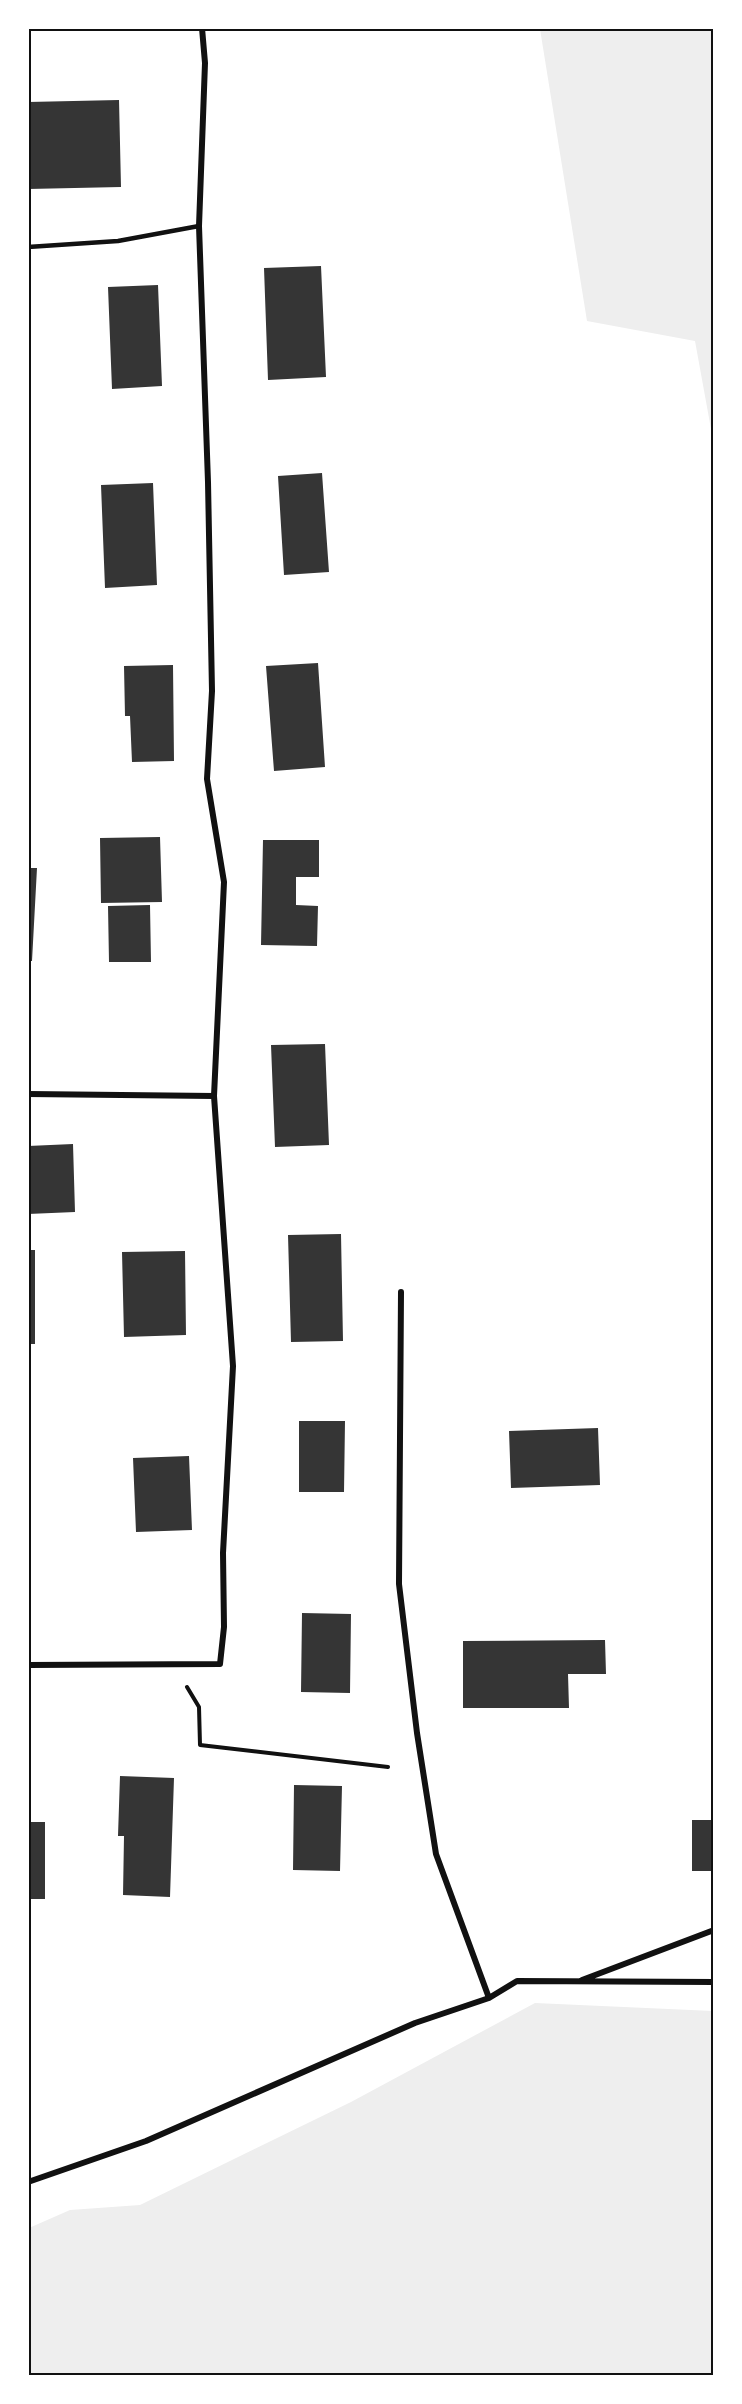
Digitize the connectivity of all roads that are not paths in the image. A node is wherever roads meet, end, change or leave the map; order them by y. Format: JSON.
{"nodes":[{"id":1,"x":202,"y":28,"type":"edge"},
{"id":2,"x":199,"y":225,"type":"junction"},
{"id":3,"x":28,"y":247,"type":"edge"},
{"id":4,"x":28,"y":1094,"type":"edge"},
{"id":5,"x":214,"y":1096,"type":"junction"},
{"id":6,"x":401,"y":1292,"type":"dead end"},
{"id":7,"x":28,"y":1665,"type":"edge"},
{"id":8,"x":714,"y":1930,"type":"edge"},
{"id":9,"x":579,"y":1981,"type":"junction"},
{"id":10,"x":714,"y":1982,"type":"edge"},
{"id":11,"x":489,"y":1998,"type":"junction"},
{"id":12,"x":28,"y":2182,"type":"edge"}],
"edges":[{"from":1,"to":2,"type":"street"},
{"from":2,"to":3,"type":"lane"},
{"from":2,"to":5,"type":"street"},
{"from":4,"to":5,"type":"street"},
{"from":5,"to":7,"type":"street"},
{"from":6,"to":11,"type":"street"},
{"from":8,"to":9,"type":"street"},
{"from":9,"to":10,"type":"street"},
{"from":9,"to":11,"type":"street"},
{"from":11,"to":12,"type":"street"}]}
